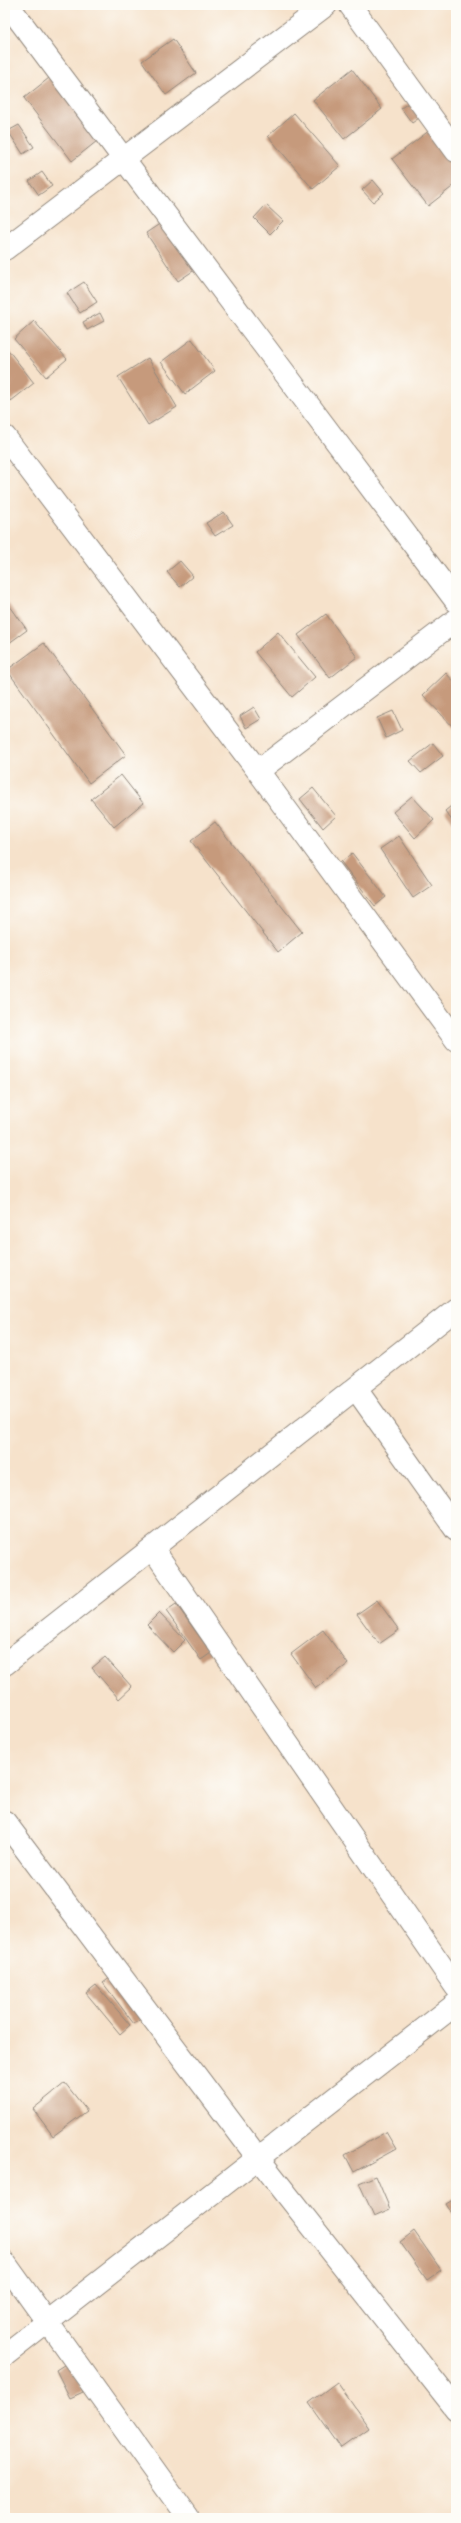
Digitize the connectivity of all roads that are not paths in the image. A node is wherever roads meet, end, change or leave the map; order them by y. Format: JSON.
{"nodes":[{"id":1,"x":8,"y":5,"type":"edge"},
{"id":2,"x":326,"y":5,"type":"edge"},
{"id":3,"x":350,"y":5,"type":"edge"},
{"id":4,"x":456,"y":150,"type":"edge"},
{"id":5,"x":124,"y":158,"type":"junction"},
{"id":6,"x":5,"y":249,"type":"edge"},
{"id":7,"x":5,"y":437,"type":"edge"},
{"id":8,"x":456,"y":601,"type":"edge"},
{"id":9,"x":456,"y":620,"type":"edge"},
{"id":10,"x":258,"y":771,"type":"junction"},
{"id":11,"x":456,"y":1040,"type":"edge"},
{"id":12,"x":456,"y":1309,"type":"edge"},
{"id":13,"x":356,"y":1389,"type":"junction"},
{"id":14,"x":456,"y":1530,"type":"edge"},
{"id":15,"x":153,"y":1548,"type":"junction"},
{"id":16,"x":5,"y":1664,"type":"edge"},
{"id":17,"x":5,"y":1822,"type":"edge"},
{"id":18,"x":456,"y":1986,"type":"edge"},
{"id":19,"x":456,"y":2004,"type":"edge"},
{"id":20,"x":258,"y":2158,"type":"junction"},
{"id":21,"x":5,"y":2263,"type":"edge"},
{"id":22,"x":47,"y":2322,"type":"junction"},
{"id":23,"x":5,"y":2355,"type":"edge"},
{"id":24,"x":456,"y":2409,"type":"edge"},
{"id":25,"x":188,"y":2518,"type":"edge"}],
"edges":[{"from":1,"to":5,"type":"street"},
{"from":2,"to":5,"type":"street"},
{"from":3,"to":4,"type":"street"},
{"from":5,"to":6,"type":"street"},
{"from":5,"to":8,"type":"street"},
{"from":7,"to":10,"type":"street"},
{"from":9,"to":10,"type":"street"},
{"from":10,"to":11,"type":"street"},
{"from":12,"to":13,"type":"street"},
{"from":13,"to":14,"type":"street"},
{"from":13,"to":15,"type":"street"},
{"from":15,"to":16,"type":"street"},
{"from":15,"to":18,"type":"street"},
{"from":17,"to":20,"type":"street"},
{"from":19,"to":20,"type":"street"},
{"from":20,"to":22,"type":"street"},
{"from":20,"to":24,"type":"street"},
{"from":21,"to":22,"type":"street"},
{"from":22,"to":23,"type":"street"},
{"from":22,"to":25,"type":"street"}]}
